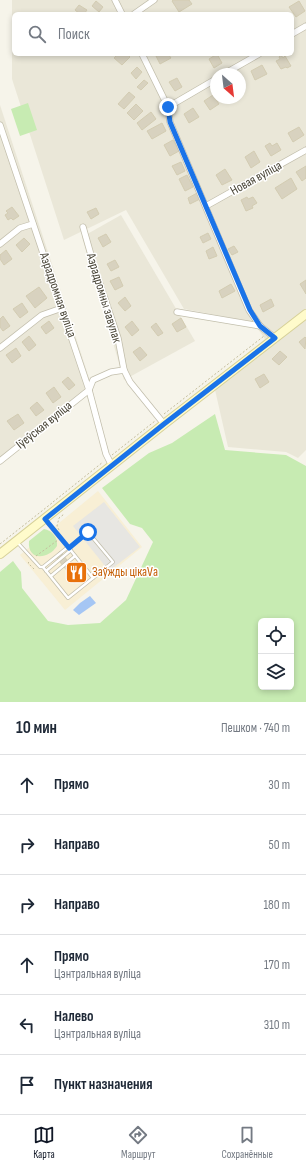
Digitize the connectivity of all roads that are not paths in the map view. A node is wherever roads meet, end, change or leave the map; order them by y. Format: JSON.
{"nodes":[{"id":1,"x":115,"y":0,"type":"edge"},
{"id":2,"x":154,"y":0,"type":"edge"},
{"id":3,"x":121,"y":12,"type":"edge"},
{"id":4,"x":137,"y":12,"type":"edge"},
{"id":5,"x":306,"y":26,"type":"edge"},
{"id":6,"x":294,"y":33,"type":"edge"},
{"id":7,"x":143,"y":56,"type":"edge"},
{"id":8,"x":256,"y":56,"type":"edge"},
{"id":9,"x":234,"y":68,"type":"edge"},
{"id":10,"x":210,"y":82,"type":"edge"},
{"id":11,"x":168,"y":107,"type":"junction"},
{"id":12,"x":0,"y":125,"type":"edge"},
{"id":13,"x":2,"y":141,"type":"edge"},
{"id":14,"x":306,"y":150,"type":"edge"},
{"id":15,"x":206,"y":206,"type":"junction"},
{"id":16,"x":33,"y":224,"type":"junction"},
{"id":17,"x":83,"y":227,"type":"dead end"},
{"id":18,"x":0,"y":244,"type":"edge"},
{"id":19,"x":62,"y":308,"type":"junction"},
{"id":20,"x":177,"y":312,"type":"dead end"},
{"id":21,"x":306,"y":314,"type":"edge"},
{"id":22,"x":260,"y":326,"type":"junction"},
{"id":23,"x":275,"y":338,"type":"junction"},
{"id":24,"x":0,"y":348,"type":"edge"},
{"id":25,"x":124,"y":370,"type":"junction"},
{"id":26,"x":89,"y":390,"type":"junction"},
{"id":27,"x":164,"y":424,"type":"junction"},
{"id":28,"x":0,"y":461,"type":"edge"},
{"id":29,"x":112,"y":466,"type":"junction"},
{"id":30,"x":45,"y":519,"type":"junction"},
{"id":31,"x":16,"y":542,"type":"junction"},
{"id":32,"x":69,"y":549,"type":"junction"},
{"id":33,"x":0,"y":554,"type":"edge"},
{"id":34,"x":76,"y":556,"type":"junction"},
{"id":35,"x":43,"y":567,"type":"junction"},
{"id":36,"x":46,"y":571,"type":"junction"},
{"id":37,"x":51,"y":576,"type":"junction"},
{"id":38,"x":93,"y":578,"type":"junction"}],
"edges":[{"from":1,"to":3,"type":"street"},
{"from":2,"to":4,"type":"street"},
{"from":5,"to":6,"type":"street"},
{"from":7,"to":11,"type":"street"},
{"from":8,"to":9,"type":"street"},
{"from":10,"to":11,"type":"street"},
{"from":11,"to":15,"type":"street"},
{"from":12,"to":13,"type":"street","name":"Аэрадромная вуліца"},
{"from":13,"to":16,"type":"street","name":"Аэрадромная вуліца"},
{"from":14,"to":15,"type":"street","name":"Новая вуліца"},
{"from":15,"to":22,"type":"street"},
{"from":16,"to":18,"type":"street"},
{"from":16,"to":19,"type":"street","name":"Аэрадромная вуліца"},
{"from":17,"to":25,"type":"street","name":"Аэрадромны завулак"},
{"from":19,"to":24,"type":"street"},
{"from":19,"to":26,"type":"street","name":"Аэрадромная вуліца"},
{"from":20,"to":22,"type":"street"},
{"from":21,"to":23,"type":"main road"},
{"from":22,"to":23,"type":"street"},
{"from":23,"to":27,"type":"main road"},
{"from":25,"to":26,"type":"street","name":"Іўеўская вуліца"},
{"from":25,"to":27,"type":"street"},
{"from":26,"to":28,"type":"street","name":"Іўеўская вуліца"},
{"from":26,"to":29,"type":"street","name":"Аэрадромная вуліца"},
{"from":27,"to":29,"type":"main road"},
{"from":29,"to":30,"type":"main road"},
{"from":30,"to":31,"type":"main road"},
{"from":30,"to":32,"type":"lane"},
{"from":31,"to":33,"type":"main road"},
{"from":31,"to":35,"type":"lane"},
{"from":32,"to":34,"type":"lane"},
{"from":32,"to":35,"type":"lane"},
{"from":32,"to":36,"type":"lane"},
{"from":32,"to":38,"type":"lane"},
{"from":34,"to":37,"type":"lane"},
{"from":34,"to":38,"type":"lane"},
{"from":35,"to":36,"type":"lane"},
{"from":36,"to":37,"type":"lane"},
{"from":37,"to":38,"type":"lane"}]}
